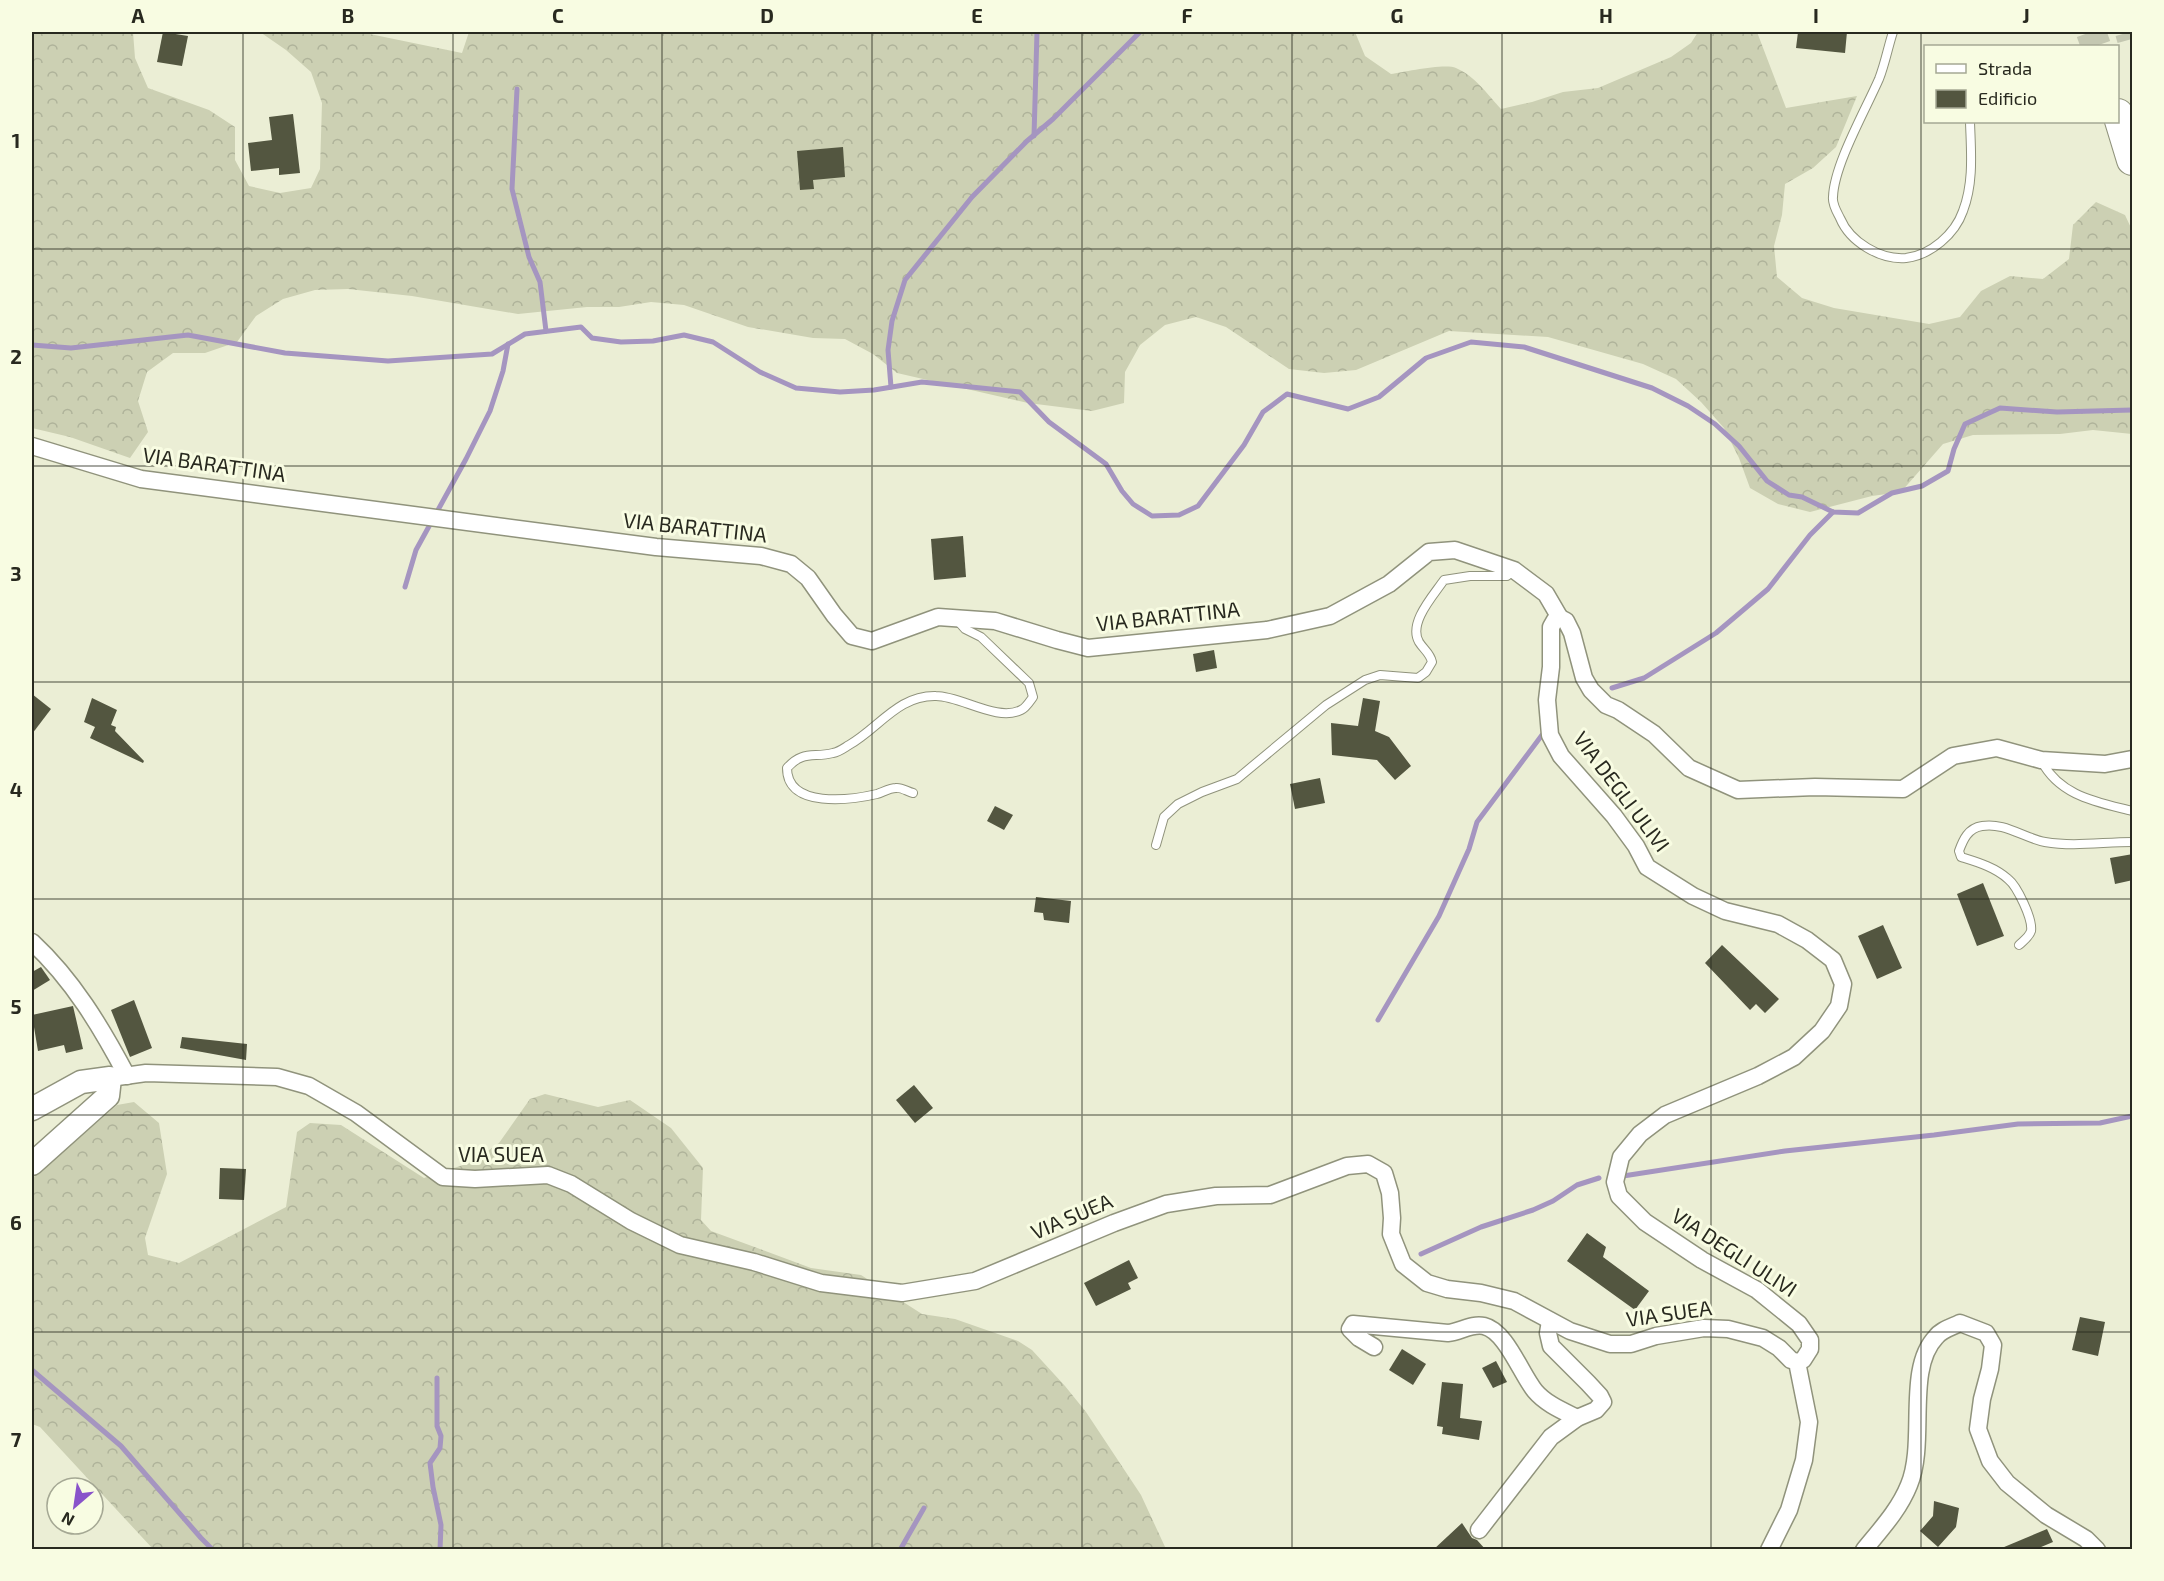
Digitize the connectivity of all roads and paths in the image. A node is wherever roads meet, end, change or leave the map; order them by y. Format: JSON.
{"nodes":[{"id":1,"x":1893,"y":32,"type":"edge"},
{"id":2,"x":2119,"y":117,"type":"edge"},
{"id":3,"x":1970,"y":123,"type":"edge"},
{"id":4,"x":2133,"y":160,"type":"edge"},
{"id":5,"x":32,"y":446,"type":"edge"},
{"id":6,"x":1514,"y":570,"type":"junction"},
{"id":7,"x":955,"y":618,"type":"junction"},
{"id":8,"x":1560,"y":618,"type":"junction"},
{"id":9,"x":2133,"y":759,"type":"edge"},
{"id":10,"x":2041,"y":760,"type":"junction"},
{"id":11,"x":913,"y":793,"type":"dead end"},
{"id":12,"x":2133,"y":812,"type":"edge"},
{"id":13,"x":2133,"y":842,"type":"edge"},
{"id":14,"x":1156,"y":845,"type":"dead end"},
{"id":15,"x":32,"y":942,"type":"edge"},
{"id":16,"x":2019,"y":945,"type":"dead end"},
{"id":17,"x":119,"y":1077,"type":"junction"},
{"id":18,"x":32,"y":1109,"type":"edge"},
{"id":19,"x":32,"y":1164,"type":"edge"},
{"id":20,"x":1550,"y":1321,"type":"junction"},
{"id":21,"x":1374,"y":1347,"type":"dead end"},
{"id":22,"x":1797,"y":1362,"type":"junction"},
{"id":23,"x":1577,"y":1418,"type":"junction"},
{"id":24,"x":1479,"y":1530,"type":"dead end"},
{"id":25,"x":1769,"y":1550,"type":"edge"},
{"id":26,"x":1864,"y":1550,"type":"edge"},
{"id":27,"x":2097,"y":1550,"type":"edge"}],
"edges":[{"from":1,"to":3,"type":"lane"},
{"from":2,"to":4,"type":"highway"},
{"from":5,"to":7,"type":"street","name":"VIA BARATTINA"},
{"from":6,"to":7,"type":"street","name":"VIA BARATTINA"},
{"from":6,"to":8,"type":"street","name":"VIA BARATTINA"},
{"from":6,"to":14,"type":"lane"},
{"from":7,"to":11,"type":"lane"},
{"from":8,"to":10,"type":"street","name":"VIA DEGLI ULIVI"},
{"from":8,"to":22,"type":"street","name":"VIA DEGLI ULIVI"},
{"from":9,"to":10,"type":"street","name":"VIA DEGLI ULIVI"},
{"from":10,"to":12,"type":"lane"},
{"from":13,"to":16,"type":"lane"},
{"from":15,"to":17,"type":"street"},
{"from":17,"to":18,"type":"street"},
{"from":17,"to":19,"type":"street"},
{"from":17,"to":20,"type":"street","name":"VIA SUEA"},
{"from":20,"to":22,"type":"street","name":"VIA SUEA"},
{"from":20,"to":23,"type":"street"},
{"from":21,"to":23,"type":"street"},
{"from":22,"to":25,"type":"street"},
{"from":23,"to":24,"type":"street"},
{"from":26,"to":27,"type":"street"}]}
